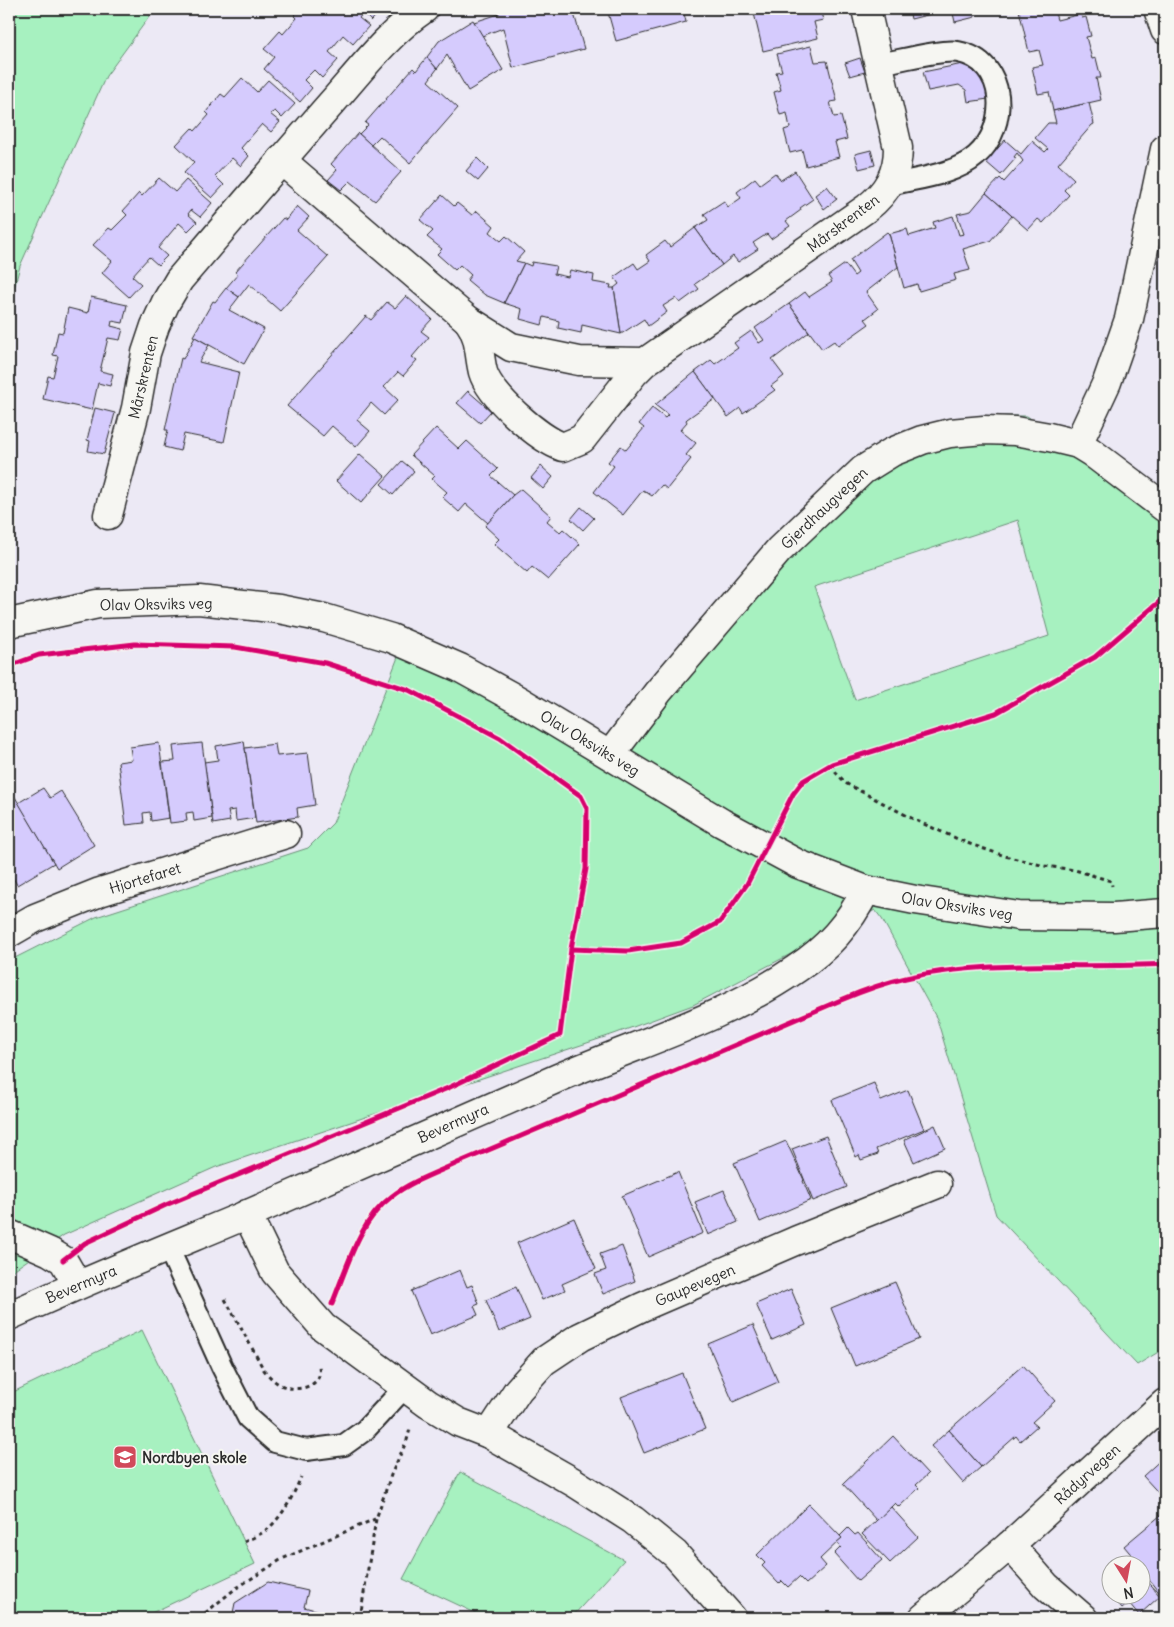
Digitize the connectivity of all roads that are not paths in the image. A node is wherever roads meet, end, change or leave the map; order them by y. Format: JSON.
{"nodes":[{"id":1,"x":424,"y":9,"type":"edge"},
{"id":2,"x":866,"y":9,"type":"edge"},
{"id":3,"x":1158,"y":9,"type":"edge"},
{"id":4,"x":1165,"y":30,"type":"edge"},
{"id":5,"x":879,"y":64,"type":"junction"},
{"id":6,"x":1165,"y":149,"type":"edge"},
{"id":7,"x":281,"y":160,"type":"junction"},
{"id":8,"x":890,"y":185,"type":"junction"},
{"id":9,"x":468,"y":320,"type":"junction"},
{"id":10,"x":645,"y":362,"type":"junction"},
{"id":11,"x":1078,"y":444,"type":"junction"},
{"id":12,"x":1165,"y":508,"type":"edge"},
{"id":13,"x":108,"y":515,"type":"dead end"},
{"id":14,"x":9,"y":623,"type":"edge"},
{"id":15,"x":610,"y":755,"type":"junction"},
{"id":16,"x":286,"y":834,"type":"dead end"},
{"id":17,"x":866,"y":890,"type":"junction"},
{"id":18,"x":1165,"y":914,"type":"edge"},
{"id":19,"x":9,"y":933,"type":"edge"},
{"id":20,"x":937,"y":1184,"type":"dead end"},
{"id":21,"x":247,"y":1214,"type":"junction"},
{"id":22,"x":9,"y":1234,"type":"edge"},
{"id":23,"x":168,"y":1247,"type":"junction"},
{"id":24,"x":77,"y":1284,"type":"junction"},
{"id":25,"x":9,"y":1316,"type":"edge"},
{"id":26,"x":405,"y":1387,"type":"junction"},
{"id":27,"x":1165,"y":1403,"type":"edge"},
{"id":28,"x":489,"y":1434,"type":"junction"},
{"id":29,"x":1010,"y":1545,"type":"junction"},
{"id":30,"x":732,"y":1618,"type":"edge"},
{"id":31,"x":923,"y":1618,"type":"edge"},
{"id":32,"x":1083,"y":1618,"type":"edge"}],
"edges":[{"from":1,"to":7,"type":"street","name":"Mårskrenten"},
{"from":2,"to":5,"type":"street","name":"Mårskrenten"},
{"from":3,"to":4,"type":"street"},
{"from":5,"to":8,"type":"street","name":"Mårskrenten"},
{"from":5,"to":8,"type":"lane"},
{"from":6,"to":11,"type":"street"},
{"from":7,"to":9,"type":"street","name":"Mårskrenten"},
{"from":7,"to":13,"type":"street","name":"Mårskrenten"},
{"from":8,"to":10,"type":"street","name":"Mårskrenten"},
{"from":9,"to":10,"type":"street","name":"Mårskrenten"},
{"from":9,"to":10,"type":"street","name":"Mårskrenten"},
{"from":11,"to":12,"type":"street","name":"Gjerdhaugvegen"},
{"from":11,"to":15,"type":"street","name":"Gjerdhaugvegen"},
{"from":14,"to":15,"type":"street","name":"Olav Oksviks veg"},
{"from":15,"to":17,"type":"street","name":"Olav Oksviks veg"},
{"from":16,"to":19,"type":"street","name":"Hjortefaret"},
{"from":17,"to":18,"type":"street","name":"Olav Oksviks veg"},
{"from":17,"to":21,"type":"street","name":"Bevermyra"},
{"from":20,"to":28,"type":"street","name":"Gaupevegen"},
{"from":21,"to":23,"type":"street","name":"Bevermyra"},
{"from":21,"to":26,"type":"street"},
{"from":22,"to":24,"type":"street"},
{"from":23,"to":24,"type":"street","name":"Bevermyra"},
{"from":23,"to":26,"type":"lane"},
{"from":24,"to":25,"type":"street","name":"Bevermyra"},
{"from":26,"to":28,"type":"street"},
{"from":27,"to":29,"type":"street","name":"Rådyrvegen"},
{"from":28,"to":30,"type":"street"},
{"from":29,"to":31,"type":"street"},
{"from":29,"to":32,"type":"street"}]}
